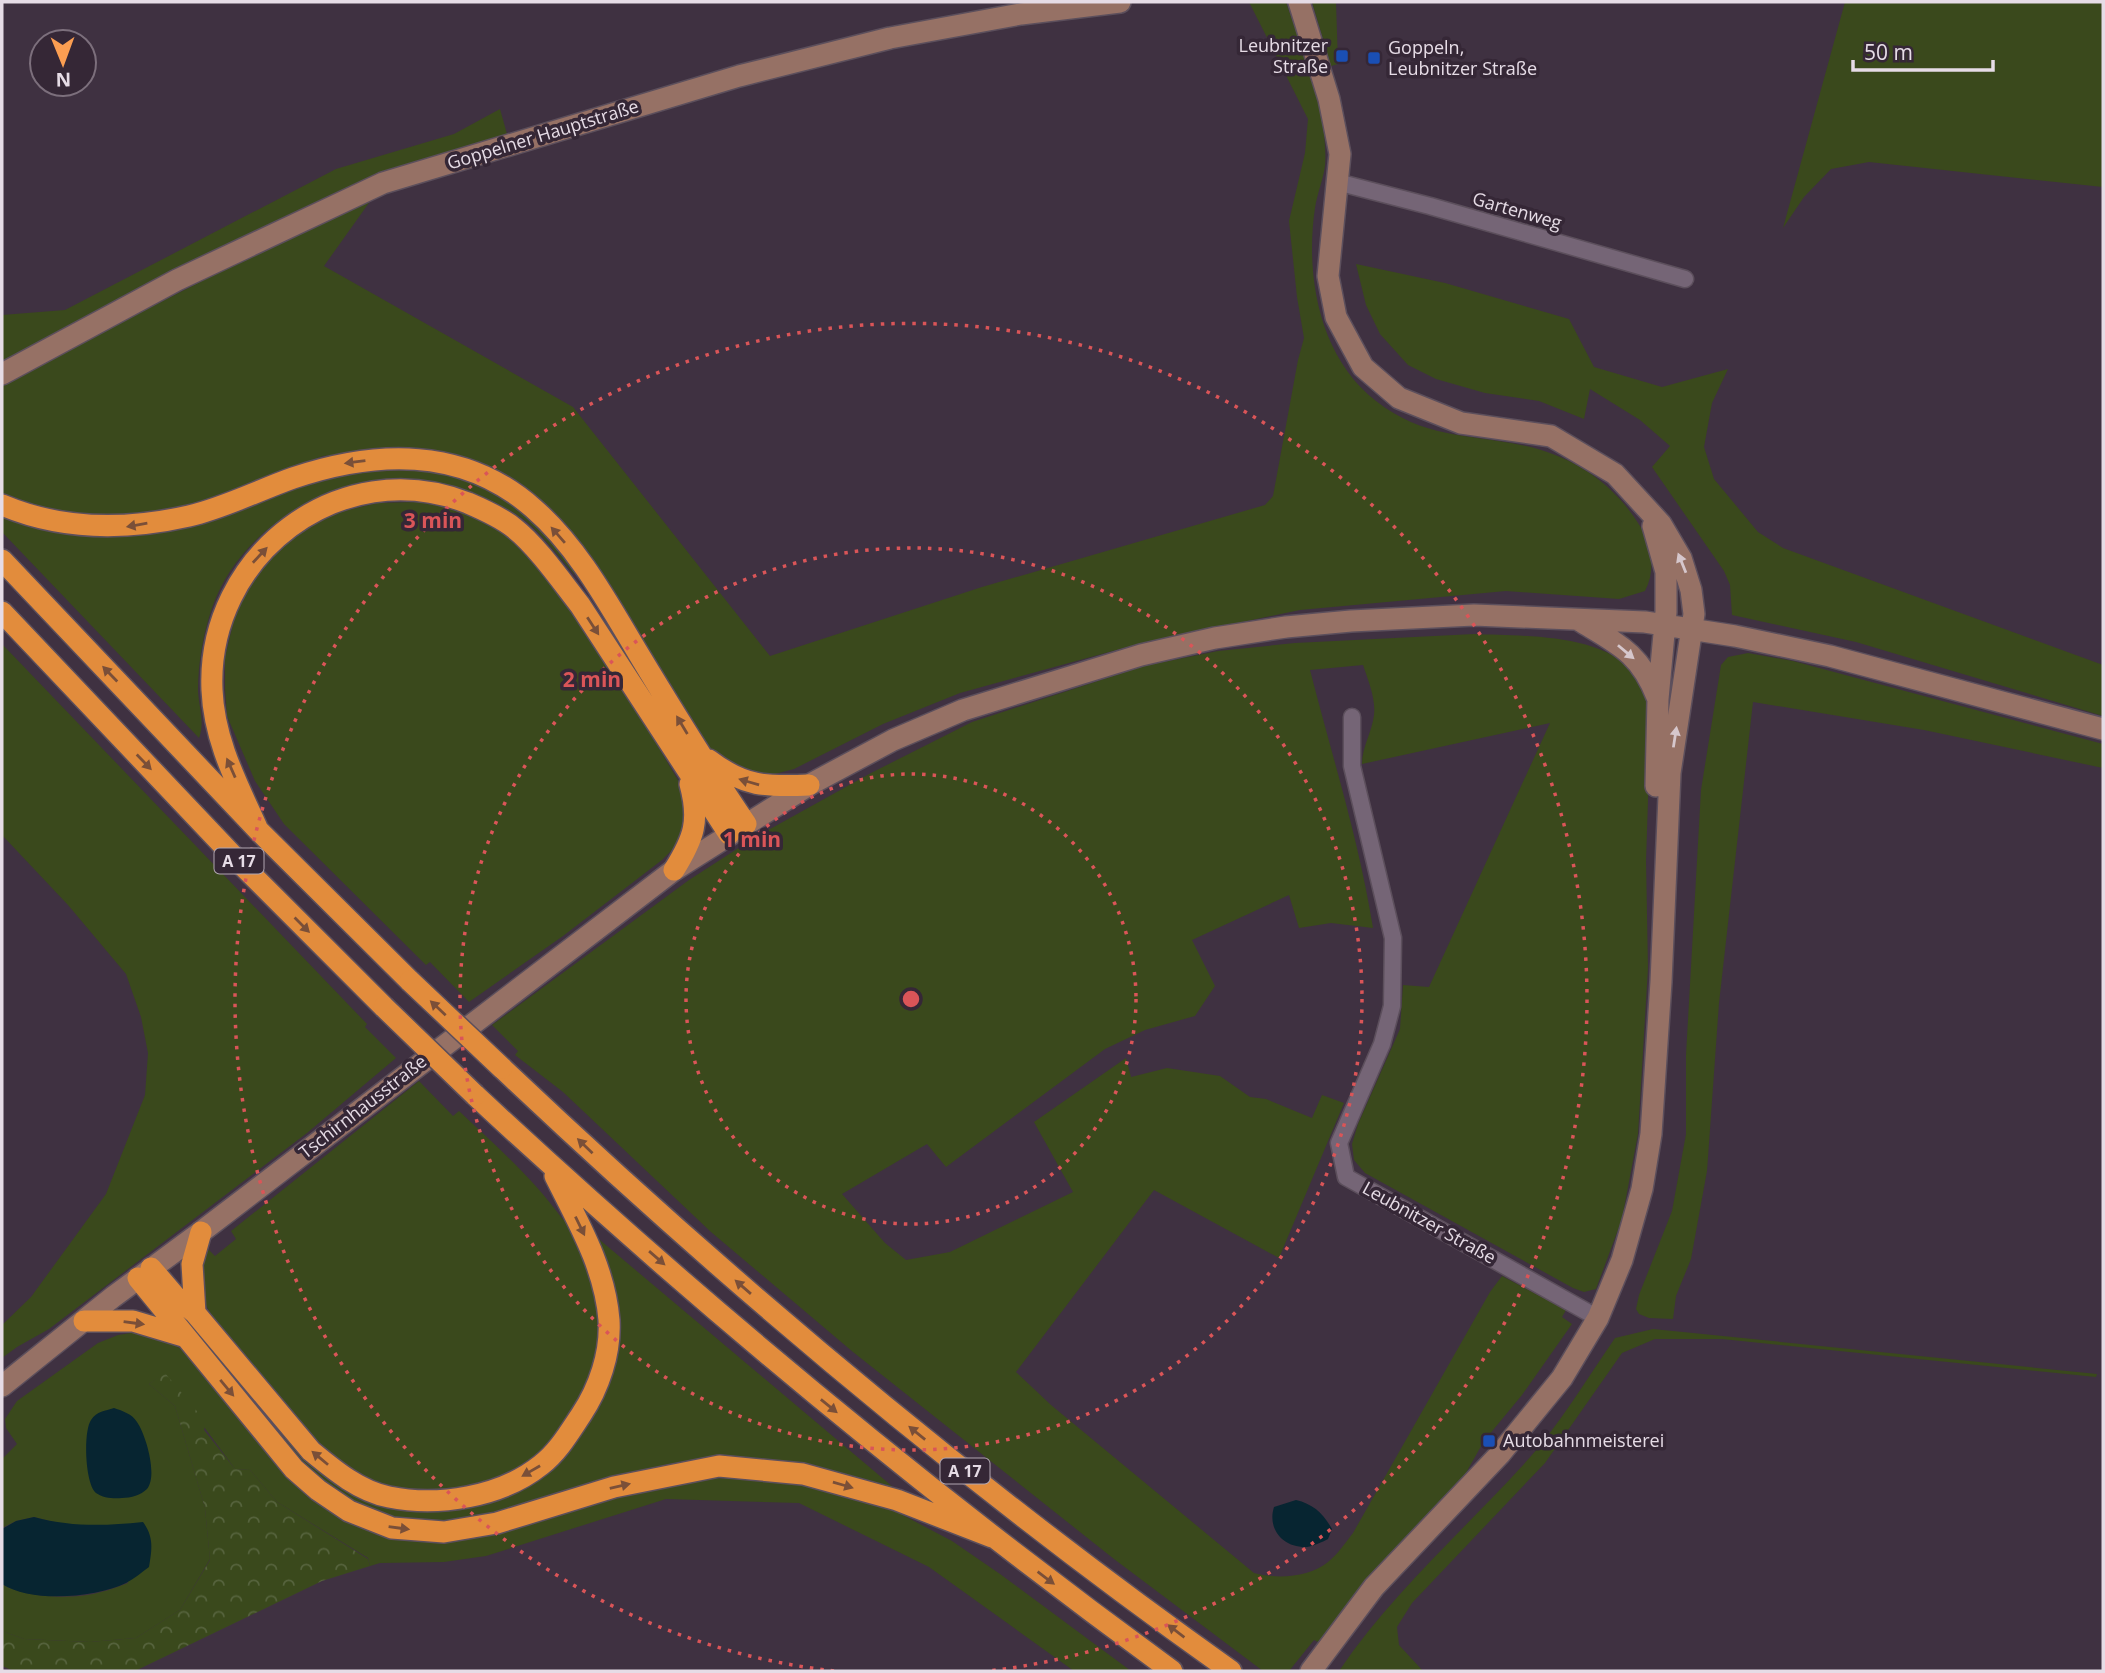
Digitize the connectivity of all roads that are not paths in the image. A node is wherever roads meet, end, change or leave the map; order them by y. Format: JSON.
{"nodes":[{"id":1,"x":1119,"y":2,"type":"edge"},
{"id":2,"x":1299,"y":2,"type":"edge"},
{"id":3,"x":1337,"y":182,"type":"junction"},
{"id":4,"x":1685,"y":279,"type":"dead end"},
{"id":5,"x":2,"y":374,"type":"edge"},
{"id":6,"x":1640,"y":499,"type":"junction"},
{"id":7,"x":2,"y":505,"type":"edge"},
{"id":8,"x":2,"y":560,"type":"edge"},
{"id":9,"x":2,"y":612,"type":"edge"},
{"id":10,"x":1579,"y":620,"type":"junction"},
{"id":11,"x":1663,"y":625,"type":"junction"},
{"id":12,"x":1693,"y":629,"type":"junction"},
{"id":13,"x":1658,"y":699,"type":"junction"},
{"id":14,"x":1352,"y":717,"type":"dead end"},
{"id":15,"x":2103,"y":729,"type":"edge"},
{"id":16,"x":698,"y":752,"type":"junction"},
{"id":17,"x":687,"y":772,"type":"junction"},
{"id":18,"x":808,"y":785,"type":"junction"},
{"id":19,"x":737,"y":829,"type":"junction"},
{"id":20,"x":258,"y":830,"type":"junction"},
{"id":21,"x":674,"y":870,"type":"junction"},
{"id":22,"x":1661,"y":982,"type":"junction"},
{"id":23,"x":550,"y":1165,"type":"junction"},
{"id":24,"x":201,"y":1232,"type":"junction"},
{"id":25,"x":145,"y":1273,"type":"junction"},
{"id":26,"x":195,"y":1313,"type":"junction"},
{"id":27,"x":1598,"y":1318,"type":"junction"},
{"id":28,"x":84,"y":1321,"type":"junction"},
{"id":29,"x":183,"y":1336,"type":"junction"},
{"id":30,"x":2,"y":1386,"type":"edge"},
{"id":31,"x":992,"y":1537,"type":"junction"},
{"id":32,"x":1172,"y":1671,"type":"edge"},
{"id":33,"x":1231,"y":1671,"type":"edge"},
{"id":34,"x":1311,"y":1671,"type":"edge"}],
"edges":[{"from":1,"to":5,"type":"street","name":"Goppelner Hauptstraße"},
{"from":2,"to":3,"type":"street"},
{"from":3,"to":4,"type":"street","name":"Gartenweg"},
{"from":3,"to":6,"type":"street"},
{"from":6,"to":11,"type":"street"},
{"from":12,"to":6,"type":"street","one_way":true},
{"from":16,"to":7,"type":"highway","one_way":true},
{"from":20,"to":8,"type":"highway","number":"A 17","one_way":true},
{"from":9,"to":23,"type":"highway","number":"A 17","one_way":true,"bridge":true},
{"from":10,"to":11,"type":"street","name":"Tschirnhausstraße"},
{"from":10,"to":13,"type":"street","one_way":true},
{"from":10,"to":18,"type":"street","name":"Tschirnhausstraße"},
{"from":11,"to":12,"type":"street","name":"Tschirnhausstraße"},
{"from":11,"to":13,"type":"street"},
{"from":12,"to":15,"type":"street","name":"Tschirnhausstraße"},
{"from":22,"to":12,"type":"street","one_way":true},
{"from":13,"to":22,"type":"street"},
{"from":14,"to":27,"type":"street","name":"Leubnitzer Straße"},
{"from":18,"to":16,"type":"highway","one_way":true},
{"from":16,"to":19,"type":"highway"},
{"from":17,"to":19,"type":"highway"},
{"from":20,"to":17,"type":"highway","one_way":true},
{"from":17,"to":21,"type":"highway"},
{"from":18,"to":19,"type":"street","name":"Tschirnhausstraße"},
{"from":19,"to":21,"type":"street","name":"Tschirnhausstraße"},
{"from":33,"to":20,"type":"highway","number":"A 17","one_way":true,"bridge":true},
{"from":21,"to":24,"type":"street","name":"Tschirnhausstraße"},
{"from":22,"to":27,"type":"street"},
{"from":23,"to":26,"type":"highway","one_way":true},
{"from":23,"to":31,"type":"highway","number":"A 17","one_way":true},
{"from":24,"to":25,"type":"street","name":"Tschirnhausstraße"},
{"from":24,"to":26,"type":"highway"},
{"from":25,"to":26,"type":"highway"},
{"from":25,"to":28,"type":"street","name":"Tschirnhausstraße"},
{"from":25,"to":29,"type":"highway"},
{"from":27,"to":34,"type":"street"},
{"from":28,"to":29,"type":"highway","one_way":true},
{"from":28,"to":30,"type":"street","name":"Tschirnhausstraße"},
{"from":29,"to":31,"type":"highway","one_way":true},
{"from":31,"to":32,"type":"highway","number":"A 17","one_way":true}]}
